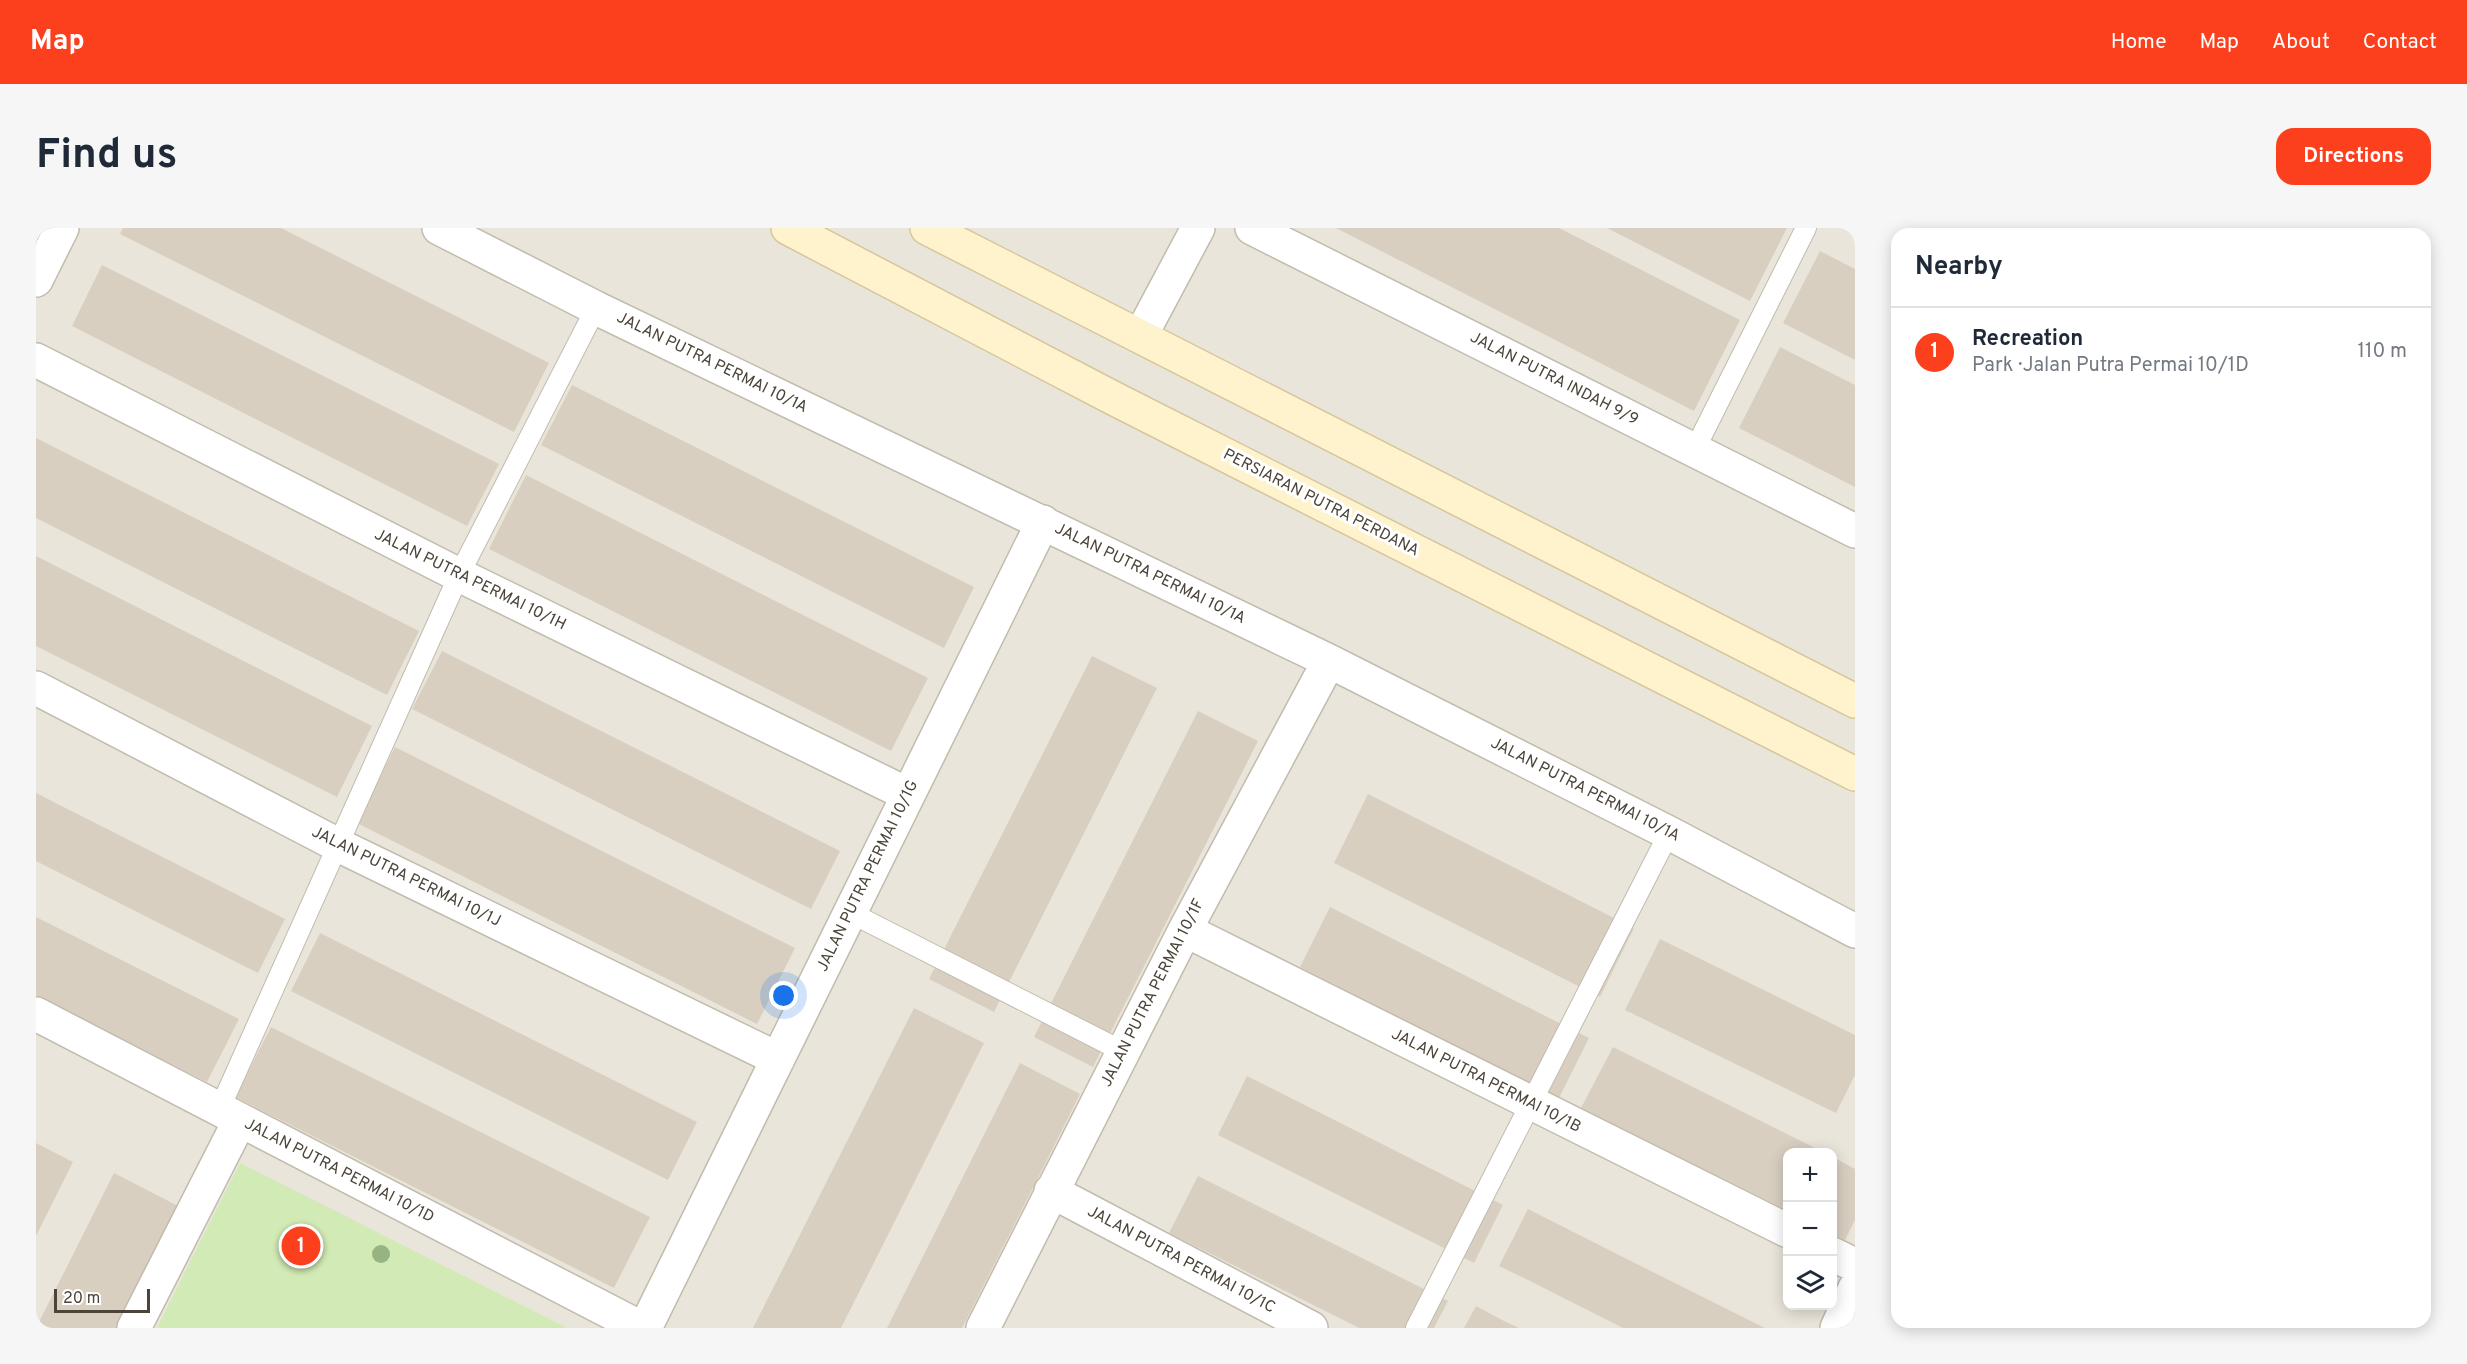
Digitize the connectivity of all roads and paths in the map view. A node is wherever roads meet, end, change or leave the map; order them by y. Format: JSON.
{"nodes":[{"id":1,"x":62,"y":228,"type":"edge"},
{"id":2,"x":440,"y":228,"type":"edge"},
{"id":3,"x":788,"y":228,"type":"edge"},
{"id":4,"x":927,"y":228,"type":"edge"},
{"id":5,"x":1198,"y":228,"type":"edge"},
{"id":6,"x":1252,"y":228,"type":"edge"},
{"id":7,"x":1806,"y":228,"type":"edge"},
{"id":8,"x":36,"y":280,"type":"edge"},
{"id":9,"x":596,"y":308,"type":"junction"},
{"id":10,"x":1142,"y":335,"type":"junction"},
{"id":11,"x":36,"y":360,"type":"edge"},
{"id":12,"x":1694,"y":451,"type":"junction"},
{"id":13,"x":1043,"y":522,"type":"junction"},
{"id":14,"x":1855,"y":531,"type":"edge"},
{"id":15,"x":459,"y":575,"type":"junction"},
{"id":16,"x":1329,"y":661,"type":"junction"},
{"id":17,"x":36,"y":688,"type":"edge"},
{"id":18,"x":1855,"y":701,"type":"edge"},
{"id":19,"x":1855,"y":774,"type":"edge"},
{"id":20,"x":907,"y":794,"type":"junction"},
{"id":21,"x":1669,"y":833,"type":"junction"},
{"id":22,"x":338,"y":845,"type":"junction"},
{"id":23,"x":851,"y":913,"type":"junction"},
{"id":24,"x":1185,"y":930,"type":"junction"},
{"id":25,"x":1855,"y":931,"type":"edge"},
{"id":26,"x":36,"y":1014,"type":"edge"},
{"id":27,"x":1122,"y":1051,"type":"junction"},
{"id":28,"x":778,"y":1059,"type":"junction"},
{"id":29,"x":1532,"y":1104,"type":"junction"},
{"id":30,"x":230,"y":1114,"type":"junction"},
{"id":31,"x":1051,"y":1191,"type":"junction"},
{"id":32,"x":1783,"y":1229,"type":"edge"},
{"id":33,"x":1837,"y":1256,"type":"edge"},
{"id":34,"x":1855,"y":1265,"type":"edge"},
{"id":35,"x":1855,"y":1288,"type":"edge"},
{"id":36,"x":134,"y":1328,"type":"edge"},
{"id":37,"x":643,"y":1328,"type":"edge"},
{"id":38,"x":983,"y":1328,"type":"edge"},
{"id":39,"x":1311,"y":1328,"type":"edge"},
{"id":40,"x":1416,"y":1328,"type":"edge"},
{"id":41,"x":1837,"y":1328,"type":"edge"}],
"edges":[{"from":1,"to":8,"type":"street"},
{"from":2,"to":9,"type":"street","name":"JALAN PUTRA PERMAI 10/1A"},
{"from":3,"to":19,"type":"main road","name":"PERSIARAN PUTRA PERDANA"},
{"from":4,"to":10,"type":"main road"},
{"from":5,"to":10,"type":"street"},
{"from":6,"to":12,"type":"street","name":"JALAN PUTRA INDAH 9/9"},
{"from":7,"to":12,"type":"lane"},
{"from":9,"to":13,"type":"street","name":"JALAN PUTRA PERMAI 10/1A"},
{"from":9,"to":15,"type":"lane"},
{"from":10,"to":18,"type":"main road"},
{"from":11,"to":15,"type":"street","name":"JALAN PUTRA PERMAI 10/1H"},
{"from":12,"to":14,"type":"street","name":"JALAN PUTRA INDAH 9/9"},
{"from":13,"to":16,"type":"street","name":"JALAN PUTRA PERMAI 10/1A"},
{"from":13,"to":20,"type":"street","name":"JALAN PUTRA PERMAI 10/1G"},
{"from":15,"to":20,"type":"street","name":"JALAN PUTRA PERMAI 10/1H"},
{"from":15,"to":22,"type":"lane"},
{"from":16,"to":21,"type":"street","name":"JALAN PUTRA PERMAI 10/1A"},
{"from":16,"to":24,"type":"street","name":"JALAN PUTRA PERMAI 10/1F"},
{"from":17,"to":22,"type":"street","name":"JALAN PUTRA PERMAI 10/1J"},
{"from":20,"to":23,"type":"street","name":"JALAN PUTRA PERMAI 10/1G"},
{"from":21,"to":25,"type":"street","name":"JALAN PUTRA PERMAI 10/1A"},
{"from":21,"to":29,"type":"lane"},
{"from":22,"to":28,"type":"street","name":"JALAN PUTRA PERMAI 10/1J"},
{"from":22,"to":30,"type":"lane"},
{"from":23,"to":27,"type":"lane"},
{"from":23,"to":28,"type":"street","name":"JALAN PUTRA PERMAI 10/1G"},
{"from":24,"to":27,"type":"street","name":"JALAN PUTRA PERMAI 10/1F"},
{"from":24,"to":29,"type":"street","name":"JALAN PUTRA PERMAI 10/1B"},
{"from":26,"to":30,"type":"street","name":"JALAN PUTRA PERMAI 10/1D"},
{"from":27,"to":31,"type":"street","name":"JALAN PUTRA PERMAI 10/1F"},
{"from":28,"to":37,"type":"street","name":"JALAN PUTRA PERMAI 10/1G"},
{"from":29,"to":32,"type":"street","name":"JALAN PUTRA PERMAI 10/1B"},
{"from":29,"to":40,"type":"lane"},
{"from":30,"to":36,"type":"street"},
{"from":30,"to":37,"type":"street","name":"JALAN PUTRA PERMAI 10/1D"},
{"from":31,"to":38,"type":"street","name":"JALAN PUTRA PERMAI 10/1F"},
{"from":31,"to":39,"type":"street","name":"JALAN PUTRA PERMAI 10/1C"},
{"from":33,"to":34,"type":"street"},
{"from":35,"to":41,"type":"street"}]}
